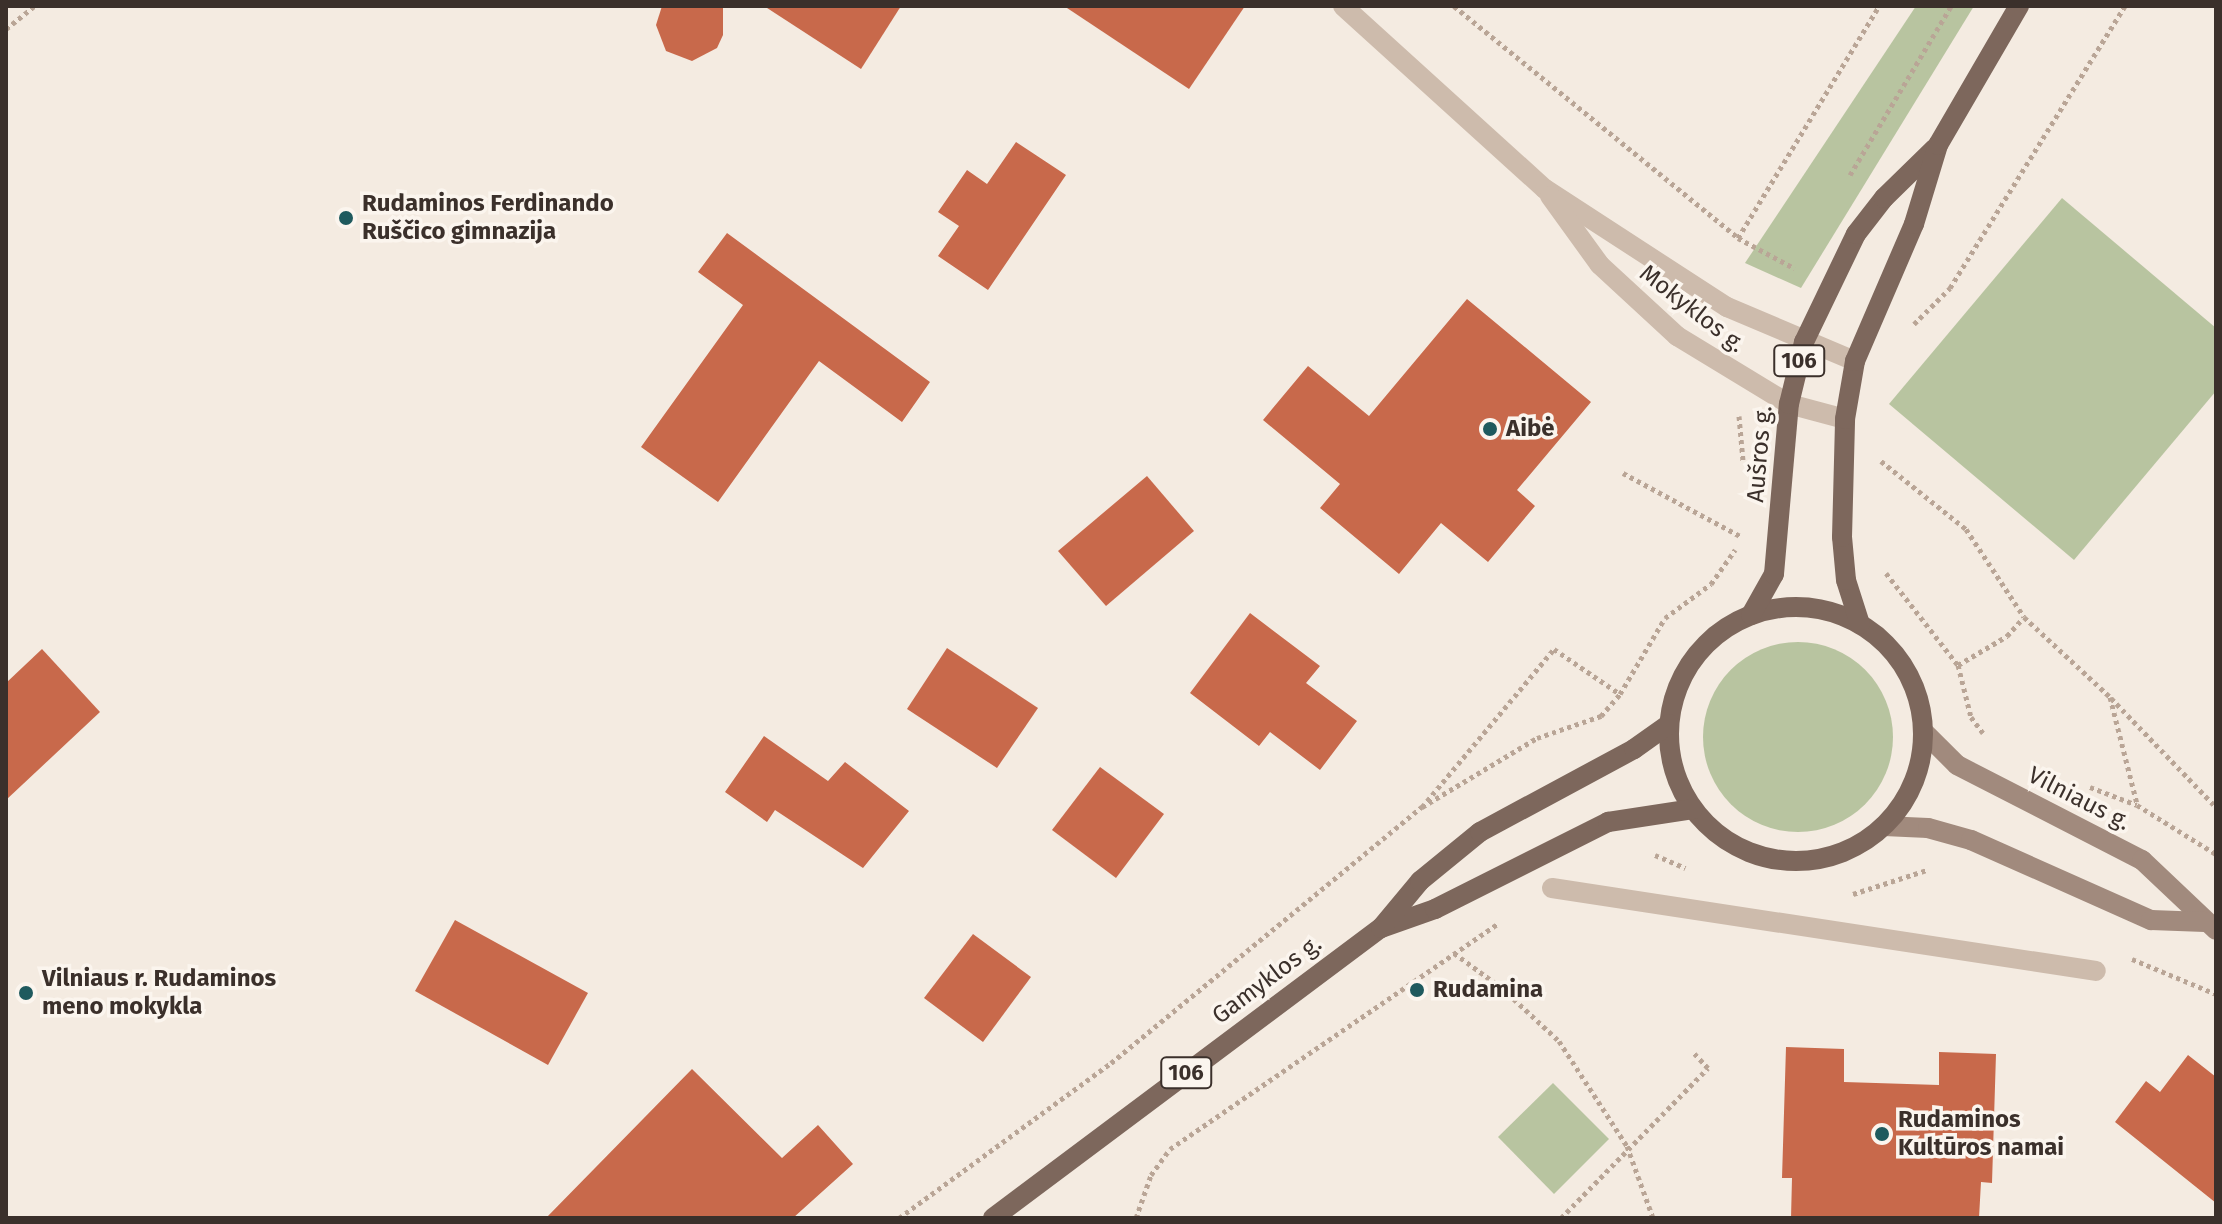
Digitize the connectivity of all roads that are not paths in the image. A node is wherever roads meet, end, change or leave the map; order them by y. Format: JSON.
{"nodes":[{"id":1,"x":1343,"y":6,"type":"edge"},
{"id":2,"x":2019,"y":6,"type":"edge"},
{"id":3,"x":1938,"y":145,"type":"junction"},
{"id":4,"x":1545,"y":189,"type":"junction"},
{"id":5,"x":1804,"y":342,"type":"junction"},
{"id":6,"x":1855,"y":361,"type":"junction"},
{"id":7,"x":1789,"y":404,"type":"junction"},
{"id":8,"x":1845,"y":419,"type":"junction"},
{"id":9,"x":1751,"y":615,"type":"junction"},
{"id":10,"x":1860,"y":624,"type":"junction"},
{"id":11,"x":1669,"y":724,"type":"junction"},
{"id":12,"x":1923,"y":731,"type":"junction"},
{"id":13,"x":1693,"y":809,"type":"junction"},
{"id":14,"x":1884,"y":826,"type":"junction"},
{"id":15,"x":1552,"y":888,"type":"dead end"},
{"id":16,"x":2210,"y":926,"type":"edge"},
{"id":17,"x":1381,"y":928,"type":"junction"},
{"id":18,"x":2096,"y":971,"type":"dead end"},
{"id":19,"x":993,"y":1218,"type":"edge"}],
"edges":[{"from":1,"to":4,"type":"street","name":"Mokyklos g."},
{"from":2,"to":3,"type":"main road","name":"Aušros g.","number":"106"},
{"from":3,"to":5,"type":"main road","name":"Aušros g.","number":"106"},
{"from":3,"to":6,"type":"main road","name":"Aušros g.","number":"106"},
{"from":4,"to":5,"type":"street","name":"Mokyklos g."},
{"from":4,"to":7,"type":"street","name":"Mokyklos g."},
{"from":5,"to":6,"type":"street","name":"Mokyklos g."},
{"from":5,"to":7,"type":"main road","name":"Aušros g.","number":"106"},
{"from":6,"to":8,"type":"main road","name":"Aušros g.","number":"106"},
{"from":7,"to":8,"type":"street","name":"Mokyklos g."},
{"from":7,"to":9,"type":"main road","name":"Aušros g.","number":"106"},
{"from":8,"to":10,"type":"main road","name":"Aušros g.","number":"106"},
{"from":9,"to":10,"type":"main road","number":"106"},
{"from":9,"to":11,"type":"main road","number":"106"},
{"from":10,"to":12,"type":"main road","number":"106"},
{"from":11,"to":13,"type":"main road","number":"106"},
{"from":11,"to":17,"type":"main road","name":"Gamyklos g.","number":"106"},
{"from":12,"to":14,"type":"main road","number":"106"},
{"from":12,"to":16,"type":"main road","name":"Vilniaus g."},
{"from":13,"to":14,"type":"main road","number":"106"},
{"from":13,"to":17,"type":"main road","name":"Gamyklos g.","number":"106"},
{"from":14,"to":16,"type":"main road","name":"Vilniaus g."},
{"from":15,"to":18,"type":"street"},
{"from":17,"to":19,"type":"main road","name":"Gamyklos g.","number":"106"}]}
